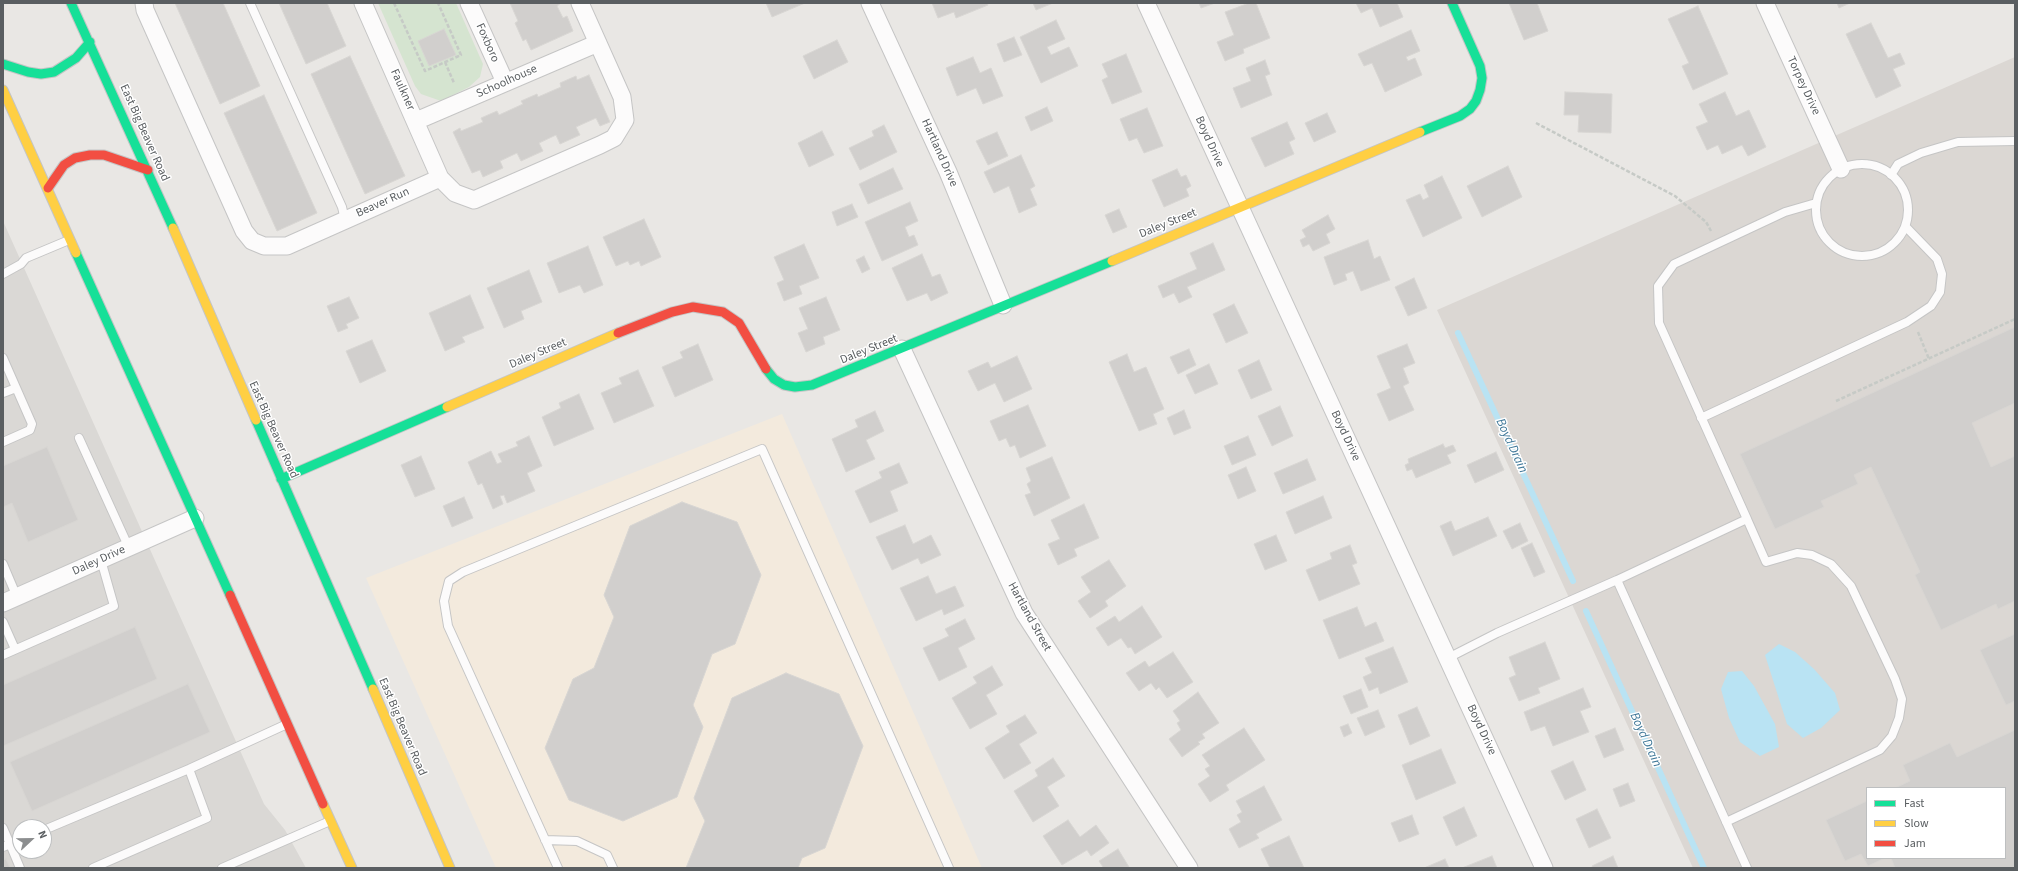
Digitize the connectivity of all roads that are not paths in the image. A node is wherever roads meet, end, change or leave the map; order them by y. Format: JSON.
{"nodes":[{"id":1,"x":71,"y":3,"type":"edge"},
{"id":2,"x":144,"y":3,"type":"edge"},
{"id":3,"x":250,"y":3,"type":"edge"},
{"id":4,"x":363,"y":3,"type":"edge"},
{"id":5,"x":469,"y":3,"type":"edge"},
{"id":6,"x":580,"y":3,"type":"edge"},
{"id":7,"x":870,"y":3,"type":"edge"},
{"id":8,"x":1146,"y":3,"type":"edge"},
{"id":9,"x":1452,"y":3,"type":"edge"},
{"id":10,"x":1765,"y":3,"type":"edge"},
{"id":11,"x":90,"y":42,"type":"junction"},
{"id":12,"x":598,"y":43,"type":"junction"},
{"id":13,"x":3,"y":64,"type":"edge"},
{"id":14,"x":505,"y":82,"type":"junction"},
{"id":15,"x":3,"y":90,"type":"edge"},
{"id":16,"x":416,"y":121,"type":"junction"},
{"id":17,"x":2015,"y":141,"type":"edge"},
{"id":18,"x":1841,"y":169,"type":"junction"},
{"id":19,"x":148,"y":170,"type":"junction"},
{"id":20,"x":1891,"y":174,"type":"junction"},
{"id":21,"x":440,"y":178,"type":"junction"},
{"id":22,"x":48,"y":188,"type":"junction"},
{"id":23,"x":1816,"y":203,"type":"junction"},
{"id":24,"x":1239,"y":208,"type":"junction"},
{"id":25,"x":344,"y":220,"type":"junction"},
{"id":26,"x":1906,"y":227,"type":"junction"},
{"id":27,"x":70,"y":239,"type":"junction"},
{"id":28,"x":3,"y":274,"type":"edge"},
{"id":29,"x":1004,"y":305,"type":"junction"},
{"id":30,"x":902,"y":349,"type":"junction"},
{"id":31,"x":3,"y":358,"type":"edge"},
{"id":32,"x":16,"y":388,"type":"junction"},
{"id":33,"x":3,"y":393,"type":"edge"},
{"id":34,"x":1702,"y":418,"type":"junction"},
{"id":35,"x":79,"y":438,"type":"dead end"},
{"id":36,"x":3,"y":442,"type":"edge"},
{"id":37,"x":281,"y":479,"type":"junction"},
{"id":38,"x":195,"y":518,"type":"junction"},
{"id":39,"x":1747,"y":519,"type":"junction"},
{"id":40,"x":129,"y":548,"type":"junction"},
{"id":41,"x":101,"y":560,"type":"junction"},
{"id":42,"x":3,"y":564,"type":"edge"},
{"id":43,"x":1617,"y":580,"type":"junction"},
{"id":44,"x":10,"y":600,"type":"edge"},
{"id":45,"x":3,"y":622,"type":"edge"},
{"id":46,"x":15,"y":649,"type":"junction"},
{"id":47,"x":3,"y":655,"type":"edge"},
{"id":48,"x":1448,"y":658,"type":"junction"},
{"id":49,"x":288,"y":724,"type":"junction"},
{"id":50,"x":190,"y":769,"type":"junction"},
{"id":51,"x":331,"y":820,"type":"junction"},
{"id":52,"x":1726,"y":822,"type":"junction"},
{"id":53,"x":52,"y":827,"type":"edge"},
{"id":54,"x":3,"y":828,"type":"edge"},
{"id":55,"x":544,"y":840,"type":"junction"},
{"id":56,"x":6,"y":846,"type":"edge"},
{"id":57,"x":20,"y":868,"type":"edge"},
{"id":58,"x":93,"y":868,"type":"edge"},
{"id":59,"x":222,"y":868,"type":"edge"},
{"id":60,"x":352,"y":868,"type":"edge"},
{"id":61,"x":450,"y":868,"type":"edge"},
{"id":62,"x":558,"y":868,"type":"edge"},
{"id":63,"x":613,"y":868,"type":"edge"},
{"id":64,"x":948,"y":868,"type":"edge"},
{"id":65,"x":1189,"y":868,"type":"edge"},
{"id":66,"x":1544,"y":868,"type":"edge"},
{"id":67,"x":1747,"y":868,"type":"edge"}],
"edges":[{"from":1,"to":11,"type":"main road","name":"East Big Beaver Road"},
{"from":2,"to":25,"type":"street","name":"Beaver Run"},
{"from":3,"to":25,"type":"lane"},
{"from":4,"to":16,"type":"street","name":"Faulkner"},
{"from":5,"to":14,"type":"street","name":"Foxboro"},
{"from":6,"to":12,"type":"street"},
{"from":7,"to":29,"type":"street","name":"Hartland Drive"},
{"from":8,"to":24,"type":"street","name":"Boyd Drive"},
{"from":9,"to":24,"type":"main road","name":"Daley Street"},
{"from":10,"to":18,"type":"street","name":"Torpey Drive"},
{"from":11,"to":13,"type":"main road"},
{"from":11,"to":19,"type":"main road","name":"East Big Beaver Road"},
{"from":12,"to":14,"type":"street","name":"Schoolhouse"},
{"from":12,"to":21,"type":"street"},
{"from":14,"to":16,"type":"street","name":"Schoolhouse"},
{"from":15,"to":22,"type":"main road"},
{"from":16,"to":21,"type":"street","name":"Faulkner"},
{"from":17,"to":20,"type":"lane"},
{"from":18,"to":20,"type":"lane"},
{"from":18,"to":23,"type":"lane"},
{"from":19,"to":22,"type":"main road"},
{"from":19,"to":37,"type":"main road","name":"East Big Beaver Road"},
{"from":20,"to":26,"type":"lane"},
{"from":21,"to":25,"type":"street","name":"Beaver Run"},
{"from":22,"to":27,"type":"main road"},
{"from":23,"to":26,"type":"lane"},
{"from":23,"to":34,"type":"lane"},
{"from":24,"to":29,"type":"main road","name":"Daley Street"},
{"from":24,"to":48,"type":"street","name":"Boyd Drive"},
{"from":26,"to":34,"type":"lane"},
{"from":27,"to":28,"type":"lane"},
{"from":27,"to":38,"type":"main road"},
{"from":29,"to":30,"type":"main road","name":"Daley Street"},
{"from":30,"to":37,"type":"main road","name":"Daley Street"},
{"from":30,"to":65,"type":"street","name":"Hartland Street"},
{"from":31,"to":32,"type":"lane"},
{"from":32,"to":33,"type":"lane"},
{"from":32,"to":36,"type":"lane"},
{"from":34,"to":39,"type":"lane"},
{"from":35,"to":40,"type":"lane"},
{"from":37,"to":61,"type":"main road","name":"East Big Beaver Road"},
{"from":38,"to":40,"type":"street","name":"Daley Drive"},
{"from":38,"to":49,"type":"main road"},
{"from":39,"to":43,"type":"lane"},
{"from":39,"to":52,"type":"lane"},
{"from":40,"to":41,"type":"street","name":"Daley Drive"},
{"from":41,"to":44,"type":"street","name":"Daley Drive"},
{"from":41,"to":46,"type":"lane"},
{"from":42,"to":44,"type":"lane"},
{"from":43,"to":48,"type":"lane"},
{"from":43,"to":52,"type":"lane"},
{"from":45,"to":46,"type":"lane"},
{"from":46,"to":47,"type":"lane"},
{"from":48,"to":66,"type":"street","name":"Boyd Drive"},
{"from":49,"to":50,"type":"lane"},
{"from":49,"to":51,"type":"main road"},
{"from":50,"to":53,"type":"lane"},
{"from":50,"to":58,"type":"lane"},
{"from":51,"to":59,"type":"lane"},
{"from":51,"to":60,"type":"main road"},
{"from":52,"to":67,"type":"lane"},
{"from":54,"to":56,"type":"lane"},
{"from":55,"to":62,"type":"lane"},
{"from":55,"to":63,"type":"lane"},
{"from":55,"to":64,"type":"lane"},
{"from":56,"to":57,"type":"lane"}]}
